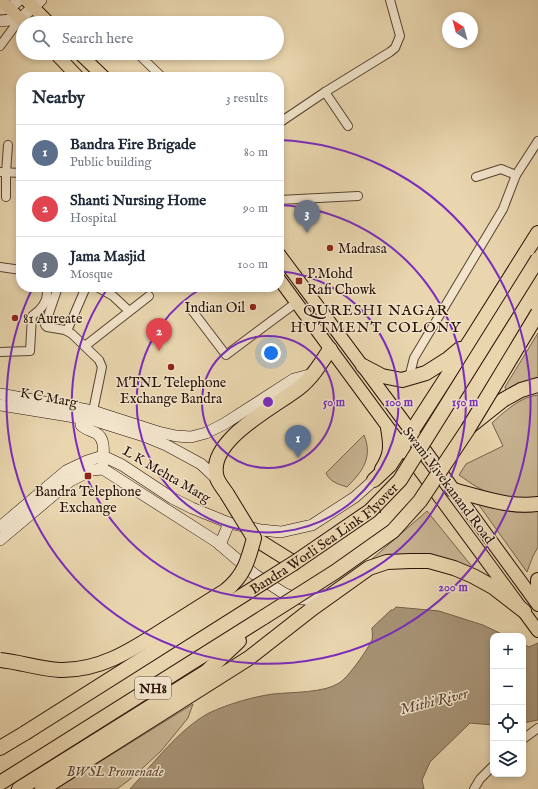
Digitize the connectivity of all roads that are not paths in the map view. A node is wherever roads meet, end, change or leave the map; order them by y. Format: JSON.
{"nodes":[{"id":1,"x":19,"y":0,"type":"edge"},
{"id":2,"x":390,"y":0,"type":"edge"},
{"id":3,"x":33,"y":2,"type":"edge"},
{"id":4,"x":4,"y":6,"type":"edge"},
{"id":5,"x":16,"y":16,"type":"edge"},
{"id":6,"x":25,"y":16,"type":"edge"},
{"id":7,"x":44,"y":16,"type":"edge"},
{"id":8,"x":0,"y":21,"type":"edge"},
{"id":9,"x":16,"y":21,"type":"edge"},
{"id":10,"x":16,"y":28,"type":"edge"},
{"id":11,"x":0,"y":46,"type":"edge"},
{"id":12,"x":62,"y":60,"type":"edge"},
{"id":13,"x":79,"y":60,"type":"edge"},
{"id":14,"x":86,"y":60,"type":"edge"},
{"id":15,"x":144,"y":60,"type":"edge"},
{"id":16,"x":73,"y":72,"type":"edge"},
{"id":17,"x":74,"y":72,"type":"edge"},
{"id":18,"x":99,"y":72,"type":"edge"},
{"id":19,"x":157,"y":72,"type":"edge"},
{"id":20,"x":326,"y":92,"type":"junction"},
{"id":21,"x":284,"y":120,"type":"edge"},
{"id":22,"x":348,"y":126,"type":"dead end"},
{"id":23,"x":538,"y":141,"type":"edge"},
{"id":24,"x":8,"y":145,"type":"dead end"},
{"id":25,"x":3,"y":173,"type":"edge"},
{"id":26,"x":16,"y":173,"type":"edge"},
{"id":27,"x":516,"y":175,"type":"junction"},
{"id":28,"x":476,"y":177,"type":"dead end"},
{"id":29,"x":358,"y":196,"type":"dead end"},
{"id":30,"x":6,"y":197,"type":"dead end"},
{"id":31,"x":284,"y":200,"type":"edge"},
{"id":32,"x":538,"y":233,"type":"edge"},
{"id":33,"x":538,"y":259,"type":"edge"},
{"id":34,"x":284,"y":261,"type":"edge"},
{"id":35,"x":0,"y":267,"type":"edge"},
{"id":36,"x":16,"y":269,"type":"edge"},
{"id":37,"x":284,"y":285,"type":"edge"},
{"id":38,"x":47,"y":292,"type":"edge"},
{"id":39,"x":56,"y":292,"type":"edge"},
{"id":40,"x":84,"y":292,"type":"edge"},
{"id":41,"x":106,"y":292,"type":"edge"},
{"id":42,"x":149,"y":296,"type":"dead end"},
{"id":43,"x":297,"y":302,"type":"junction"},
{"id":44,"x":191,"y":308,"type":"dead end"},
{"id":45,"x":129,"y":311,"type":"junction"},
{"id":46,"x":538,"y":313,"type":"edge"},
{"id":47,"x":67,"y":331,"type":"junction"},
{"id":48,"x":472,"y":338,"type":"junction"},
{"id":49,"x":85,"y":346,"type":"junction"},
{"id":50,"x":330,"y":349,"type":"junction"},
{"id":51,"x":0,"y":352,"type":"edge"},
{"id":52,"x":362,"y":366,"type":"junction"},
{"id":53,"x":313,"y":374,"type":"junction"},
{"id":54,"x":410,"y":378,"type":"junction"},
{"id":55,"x":538,"y":385,"type":"edge"},
{"id":56,"x":0,"y":394,"type":"edge"},
{"id":57,"x":0,"y":405,"type":"edge"},
{"id":58,"x":80,"y":413,"type":"junction"},
{"id":59,"x":93,"y":415,"type":"junction"},
{"id":60,"x":387,"y":427,"type":"junction"},
{"id":61,"x":468,"y":429,"type":"junction"},
{"id":62,"x":411,"y":431,"type":"junction"},
{"id":63,"x":402,"y":446,"type":"junction"},
{"id":64,"x":103,"y":456,"type":"junction"},
{"id":65,"x":103,"y":469,"type":"junction"},
{"id":66,"x":217,"y":479,"type":"junction"},
{"id":67,"x":374,"y":480,"type":"junction"},
{"id":68,"x":453,"y":490,"type":"junction"},
{"id":69,"x":538,"y":504,"type":"edge"},
{"id":70,"x":192,"y":508,"type":"junction"},
{"id":71,"x":184,"y":521,"type":"junction"},
{"id":72,"x":229,"y":524,"type":"junction"},
{"id":73,"x":0,"y":527,"type":"edge"},
{"id":74,"x":254,"y":538,"type":"junction"},
{"id":75,"x":0,"y":540,"type":"edge"},
{"id":76,"x":220,"y":545,"type":"junction"},
{"id":77,"x":294,"y":563,"type":"junction"},
{"id":78,"x":538,"y":580,"type":"edge"},
{"id":79,"x":343,"y":586,"type":"junction"},
{"id":80,"x":538,"y":598,"type":"edge"},
{"id":81,"x":538,"y":605,"type":"edge"},
{"id":82,"x":524,"y":611,"type":"junction"},
{"id":83,"x":264,"y":618,"type":"junction"},
{"id":84,"x":538,"y":631,"type":"edge"},
{"id":85,"x":0,"y":660,"type":"edge"},
{"id":86,"x":538,"y":728,"type":"edge"},
{"id":87,"x":526,"y":738,"type":"edge"},
{"id":88,"x":0,"y":748,"type":"edge"},
{"id":89,"x":490,"y":769,"type":"edge"},
{"id":90,"x":0,"y":783,"type":"edge"},
{"id":91,"x":19,"y":789,"type":"edge"},
{"id":92,"x":42,"y":789,"type":"edge"},
{"id":93,"x":474,"y":789,"type":"edge"}],
"edges":[{"from":1,"to":4,"type":"main road"},
{"from":2,"to":20,"type":"street"},
{"from":3,"to":6,"type":"main road"},
{"from":3,"to":7,"type":"main road"},
{"from":4,"to":5,"type":"main road"},
{"from":8,"to":9,"type":"main road"},
{"from":10,"to":11,"type":"street"},
{"from":12,"to":16,"type":"main road"},
{"from":13,"to":17,"type":"main road"},
{"from":14,"to":18,"type":"main road"},
{"from":15,"to":19,"type":"street"},
{"from":20,"to":21,"type":"street"},
{"from":20,"to":22,"type":"street"},
{"from":23,"to":27,"type":"street"},
{"from":24,"to":25,"type":"street"},
{"from":25,"to":26,"type":"street"},
{"from":25,"to":30,"type":"street"},
{"from":27,"to":28,"type":"street"},
{"from":27,"to":54,"type":"street"},
{"from":29,"to":31,"type":"street"},
{"from":32,"to":48,"type":"highway"},
{"from":33,"to":77,"type":"highway","name":"Bandra Worli Sea Link Flyover","bridge":true},
{"from":34,"to":52,"type":"main road","name":"Swami Vivekanand Road"},
{"from":35,"to":36,"type":"street"},
{"from":37,"to":43,"type":"main road","name":"Swami Vivekanand Road"},
{"from":38,"to":51,"type":"street"},
{"from":39,"to":47,"type":"street"},
{"from":40,"to":47,"type":"street"},
{"from":41,"to":45,"type":"street"},
{"from":42,"to":45,"type":"street"},
{"from":43,"to":44,"type":"street"},
{"from":43,"to":50,"type":"main road","name":"Swami Vivekanand Road"},
{"from":45,"to":49,"type":"street"},
{"from":46,"to":61,"type":"highway","bridge":true},
{"from":47,"to":49,"type":"street"},
{"from":48,"to":54,"type":"highway"},
{"from":48,"to":62,"type":"highway"},
{"from":49,"to":59,"type":"street"},
{"from":50,"to":53,"type":"highway"},
{"from":50,"to":60,"type":"main road","name":"Swami Vivekanand Road"},
{"from":52,"to":54,"type":"highway"},
{"from":52,"to":62,"type":"main road","name":"Swami Vivekanand Road"},
{"from":53,"to":59,"type":"main road"},
{"from":53,"to":66,"type":"highway"},
{"from":55,"to":61,"type":"highway"},
{"from":56,"to":58,"type":"main road","name":"K C Marg"},
{"from":57,"to":58,"type":"main road","name":"K C Marg"},
{"from":58,"to":59,"type":"main road"},
{"from":58,"to":64,"type":"main road"},
{"from":59,"to":66,"type":"main road"},
{"from":60,"to":63,"type":"main road","name":"Swami Vivekanand Road"},
{"from":60,"to":67,"type":"main road"},
{"from":61,"to":83,"type":"highway","bridge":true},
{"from":62,"to":63,"type":"highway"},
{"from":62,"to":68,"type":"main road","name":"Swami Vivekanand Road"},
{"from":63,"to":67,"type":"highway"},
{"from":63,"to":82,"type":"main road","name":"Swami Vivekanand Road"},
{"from":64,"to":65,"type":"main road"},
{"from":64,"to":70,"type":"main road","name":"L K Mehta Marg"},
{"from":64,"to":73,"type":"main road","name":"L K Mehta Marg"},
{"from":65,"to":71,"type":"main road","name":"L K Mehta Marg"},
{"from":65,"to":75,"type":"main road"},
{"from":66,"to":74,"type":"highway","bridge":true},
{"from":67,"to":72,"type":"main road","name":"L K Mehta Marg"},
{"from":68,"to":69,"type":"highway"},
{"from":68,"to":81,"type":"main road","name":"Swami Vivekanand Road"},
{"from":70,"to":71,"type":"main road"},
{"from":70,"to":72,"type":"main road","name":"L K Mehta Marg"},
{"from":71,"to":76,"type":"main road","name":"L K Mehta Marg"},
{"from":72,"to":76,"type":"main road"},
{"from":74,"to":77,"type":"highway"},
{"from":74,"to":85,"type":"highway","bridge":true},
{"from":76,"to":79,"type":"main road","name":"L K Mehta Marg"},
{"from":77,"to":88,"type":"highway","name":"Bandra Worli Sea Link Flyover","bridge":true},
{"from":78,"to":80,"type":"highway"},
{"from":79,"to":82,"type":"highway"},
{"from":79,"to":92,"type":"highway"},
{"from":82,"to":84,"type":"main road","name":"Swami Vivekanand Road"},
{"from":83,"to":90,"type":"highway","number":"NH8"},
{"from":83,"to":91,"type":"highway"},
{"from":86,"to":87,"type":"street"},
{"from":89,"to":93,"type":"street"}]}
